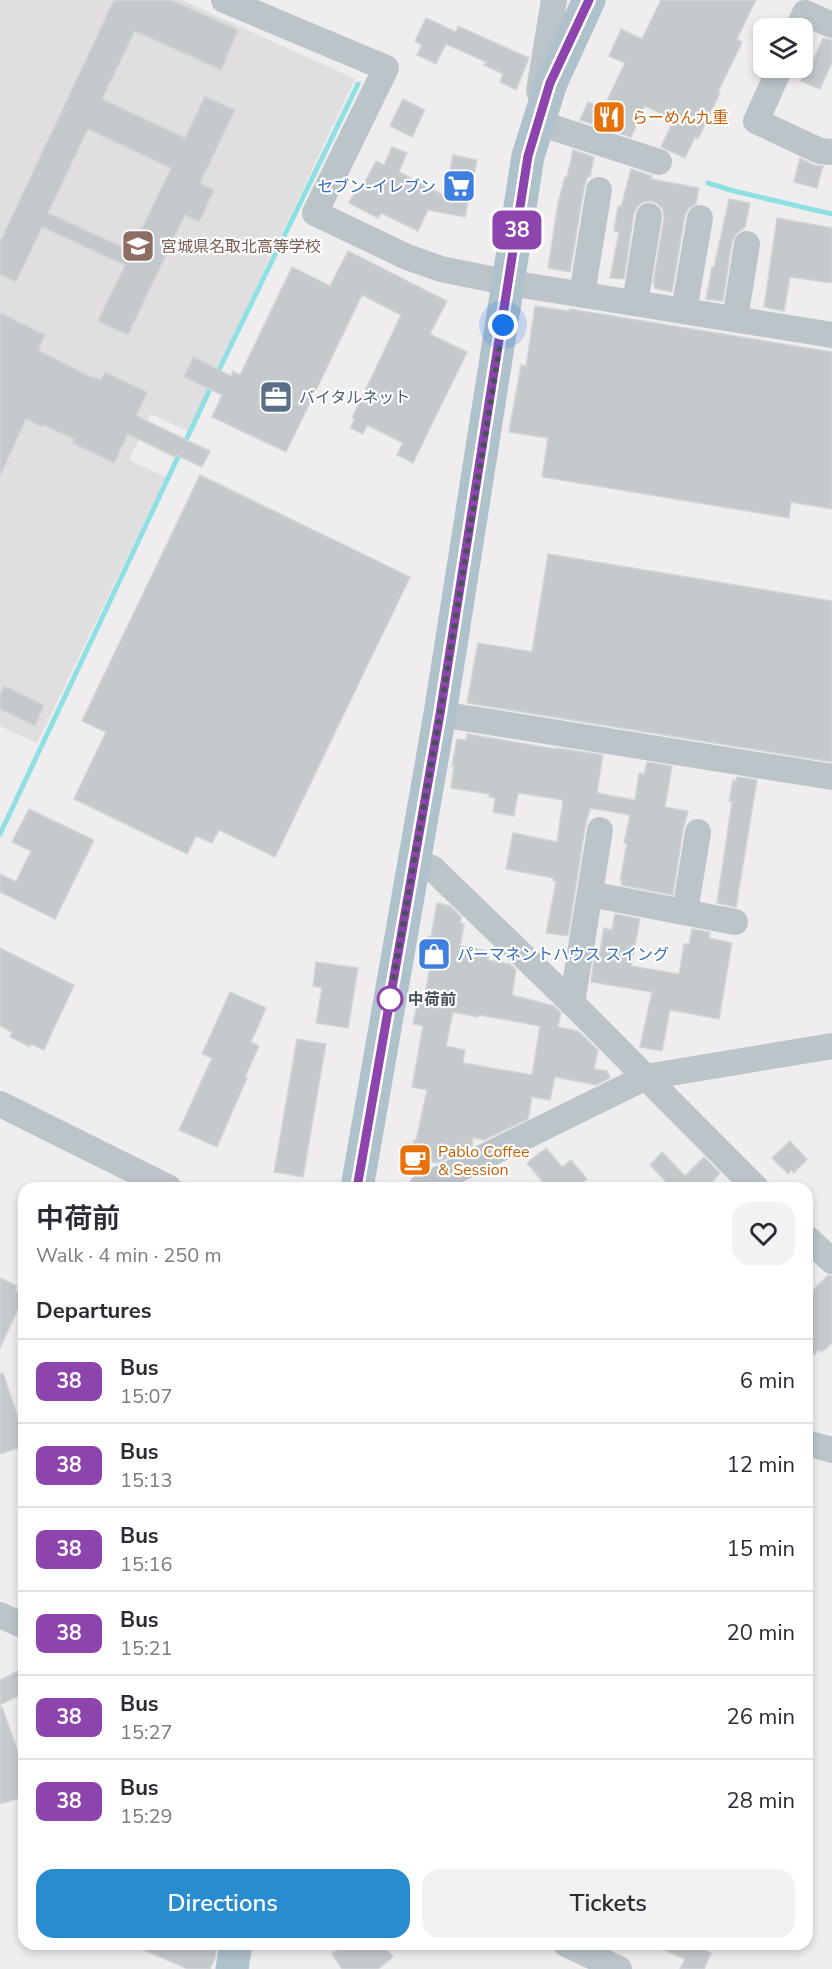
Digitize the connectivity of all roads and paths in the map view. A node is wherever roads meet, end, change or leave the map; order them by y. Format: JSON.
{"nodes":[{"id":1,"x":224,"y":0,"type":"edge"},
{"id":2,"x":554,"y":0,"type":"edge"},
{"id":3,"x":584,"y":2,"type":"edge"},
{"id":4,"x":803,"y":18,"type":"edge"},
{"id":5,"x":832,"y":25,"type":"edge"},
{"id":6,"x":776,"y":78,"type":"edge"},
{"id":7,"x":539,"y":123,"type":"junction"},
{"id":8,"x":832,"y":152,"type":"edge"},
{"id":9,"x":528,"y":156,"type":"junction"},
{"id":10,"x":659,"y":162,"type":"dead end"},
{"id":11,"x":599,"y":190,"type":"dead end"},
{"id":12,"x":649,"y":216,"type":"dead end"},
{"id":13,"x":700,"y":218,"type":"dead end"},
{"id":14,"x":747,"y":244,"type":"dead end"},
{"id":15,"x":510,"y":282,"type":"junction"},
{"id":16,"x":582,"y":294,"type":"junction"},
{"id":17,"x":635,"y":303,"type":"junction"},
{"id":18,"x":684,"y":311,"type":"junction"},
{"id":19,"x":735,"y":319,"type":"junction"},
{"id":20,"x":832,"y":335,"type":"edge"},
{"id":21,"x":440,"y":714,"type":"junction"},
{"id":22,"x":832,"y":777,"type":"edge"},
{"id":23,"x":600,"y":830,"type":"dead end"},
{"id":24,"x":698,"y":832,"type":"dead end"},
{"id":25,"x":414,"y":862,"type":"junction"},
{"id":26,"x":590,"y":894,"type":"junction"},
{"id":27,"x":685,"y":912,"type":"junction"},
{"id":28,"x":735,"y":922,"type":"dead end"},
{"id":29,"x":572,"y":1003,"type":"junction"},
{"id":30,"x":832,"y":1046,"type":"edge"},
{"id":31,"x":646,"y":1077,"type":"junction"},
{"id":32,"x":0,"y":1104,"type":"edge"},
{"id":33,"x":157,"y":1182,"type":"edge"},
{"id":34,"x":358,"y":1182,"type":"edge"},
{"id":35,"x":433,"y":1182,"type":"edge"},
{"id":36,"x":750,"y":1182,"type":"edge"},
{"id":37,"x":813,"y":1244,"type":"edge"},
{"id":38,"x":832,"y":1262,"type":"edge"},
{"id":39,"x":813,"y":1445,"type":"edge"},
{"id":40,"x":832,"y":1450,"type":"edge"},
{"id":41,"x":0,"y":1615,"type":"edge"},
{"id":42,"x":18,"y":1623,"type":"edge"},
{"id":43,"x":235,"y":1950,"type":"edge"},
{"id":44,"x":579,"y":1950,"type":"edge"},
{"id":45,"x":232,"y":1969,"type":"edge"},
{"id":46,"x":619,"y":1969,"type":"edge"}],
"edges":[{"from":1,"to":15,"type":"street"},
{"from":2,"to":9,"type":"street"},
{"from":3,"to":7,"type":"main road"},
{"from":4,"to":5,"type":"street"},
{"from":6,"to":8,"type":"street"},
{"from":7,"to":9,"type":"main road"},
{"from":7,"to":10,"type":"street"},
{"from":9,"to":15,"type":"main road"},
{"from":11,"to":16,"type":"street"},
{"from":12,"to":17,"type":"street"},
{"from":13,"to":18,"type":"street"},
{"from":14,"to":19,"type":"street"},
{"from":15,"to":16,"type":"street"},
{"from":15,"to":21,"type":"main road"},
{"from":16,"to":17,"type":"street"},
{"from":17,"to":18,"type":"street"},
{"from":18,"to":19,"type":"street"},
{"from":19,"to":20,"type":"street"},
{"from":21,"to":22,"type":"street"},
{"from":21,"to":25,"type":"main road"},
{"from":23,"to":26,"type":"street"},
{"from":24,"to":27,"type":"street"},
{"from":25,"to":29,"type":"street"},
{"from":25,"to":34,"type":"main road"},
{"from":26,"to":27,"type":"street"},
{"from":26,"to":29,"type":"street"},
{"from":27,"to":28,"type":"street"},
{"from":29,"to":31,"type":"street"},
{"from":30,"to":31,"type":"street"},
{"from":31,"to":35,"type":"street"},
{"from":31,"to":36,"type":"street"},
{"from":32,"to":33,"type":"street"},
{"from":37,"to":38,"type":"street"},
{"from":39,"to":40,"type":"street"},
{"from":41,"to":42,"type":"street"},
{"from":43,"to":45,"type":"main road"},
{"from":44,"to":46,"type":"street"}]}
